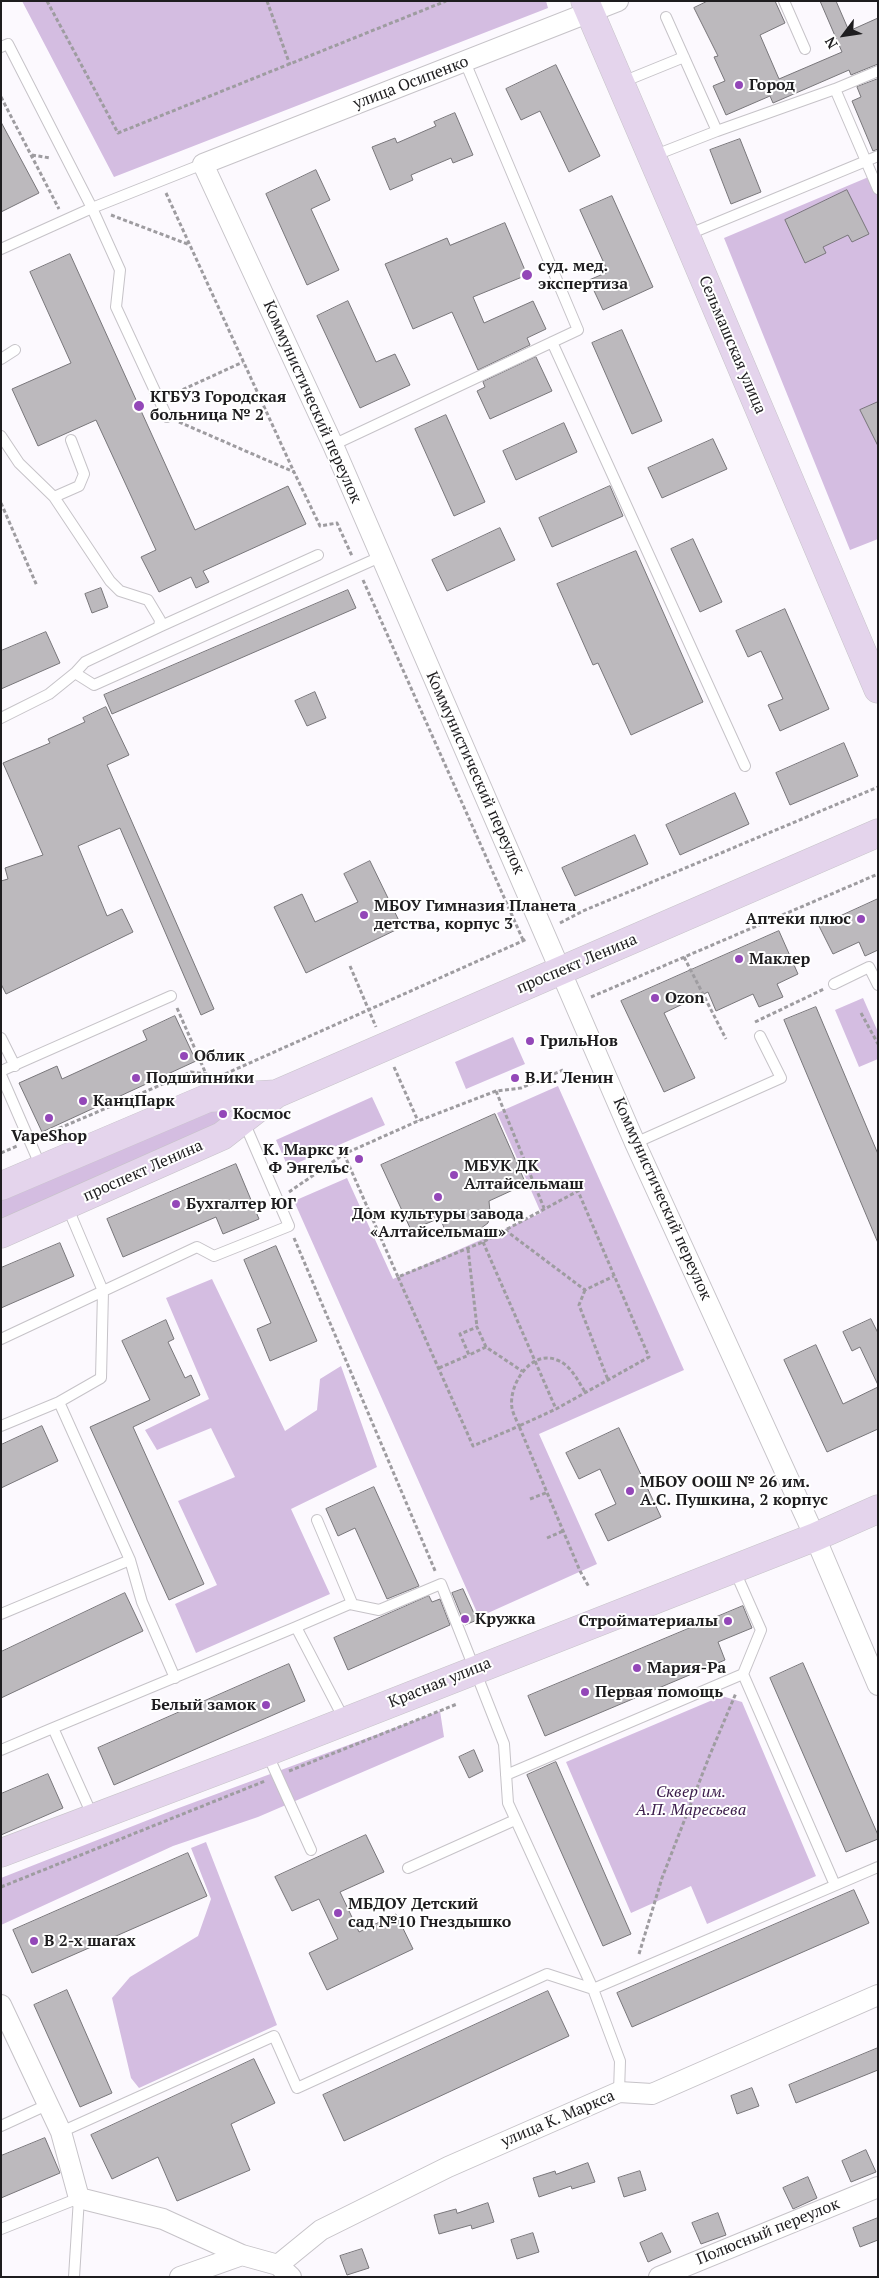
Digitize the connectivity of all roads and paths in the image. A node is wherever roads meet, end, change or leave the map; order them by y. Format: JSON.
{"nodes":[{"id":1,"x":48,"y":1,"type":"edge"},
{"id":2,"x":267,"y":1,"type":"edge"},
{"id":3,"x":446,"y":1,"type":"edge"},
{"id":4,"x":618,"y":1,"type":"edge"},
{"id":5,"x":784,"y":1,"type":"edge"},
{"id":6,"x":587,"y":7,"type":"edge"},
{"id":7,"x":666,"y":17,"type":"dead end"},
{"id":8,"x":1,"y":47,"type":"edge"},
{"id":9,"x":805,"y":49,"type":"dead end"},
{"id":10,"x":684,"y":57,"type":"junction"},
{"id":11,"x":465,"y":62,"type":"junction"},
{"id":12,"x":290,"y":64,"type":"junction"},
{"id":13,"x":878,"y":71,"type":"edge"},
{"id":14,"x":619,"y":83,"type":"junction"},
{"id":15,"x":835,"y":89,"type":"junction"},
{"id":16,"x":1,"y":97,"type":"edge"},
{"id":17,"x":717,"y":131,"type":"junction"},
{"id":18,"x":878,"y":156,"type":"edge"},
{"id":19,"x":652,"y":157,"type":"junction"},
{"id":20,"x":866,"y":161,"type":"junction"},
{"id":21,"x":204,"y":164,"type":"junction"},
{"id":22,"x":160,"y":180,"type":"junction"},
{"id":23,"x":878,"y":189,"type":"edge"},
{"id":24,"x":92,"y":208,"type":"junction"},
{"id":25,"x":65,"y":220,"type":"junction"},
{"id":26,"x":686,"y":236,"type":"junction"},
{"id":27,"x":190,"y":245,"type":"junction"},
{"id":28,"x":1,"y":249,"type":"edge"},
{"id":29,"x":552,"y":342,"type":"junction"},
{"id":30,"x":15,"y":350,"type":"dead end"},
{"id":31,"x":1,"y":360,"type":"edge"},
{"id":32,"x":243,"y":362,"type":"junction"},
{"id":33,"x":159,"y":400,"type":"junction"},
{"id":34,"x":167,"y":417,"type":"joint"},
{"id":35,"x":1,"y":436,"type":"edge"},
{"id":36,"x":71,"y":440,"type":"dead end"},
{"id":37,"x":333,"y":445,"type":"junction"},
{"id":38,"x":294,"y":472,"type":"junction"},
{"id":39,"x":54,"y":497,"type":"junction"},
{"id":40,"x":1,"y":504,"type":"edge"},
{"id":41,"x":318,"y":555,"type":"dead end"},
{"id":42,"x":380,"y":556,"type":"junction"},
{"id":43,"x":357,"y":567,"type":"junction"},
{"id":44,"x":37,"y":586,"type":"dead end"},
{"id":45,"x":159,"y":627,"type":"junction"},
{"id":46,"x":74,"y":673,"type":"junction"},
{"id":47,"x":878,"y":689,"type":"edge"},
{"id":48,"x":1,"y":718,"type":"edge"},
{"id":49,"x":745,"y":766,"type":"dead end"},
{"id":50,"x":878,"y":786,"type":"edge"},
{"id":51,"x":878,"y":833,"type":"edge"},
{"id":52,"x":878,"y":874,"type":"edge"},
{"id":53,"x":544,"y":931,"type":"junction"},
{"id":54,"x":523,"y":940,"type":"junction"},
{"id":55,"x":684,"y":957,"type":"junction"},
{"id":56,"x":350,"y":966,"type":"dead end"},
{"id":57,"x":562,"y":971,"type":"junction"},
{"id":58,"x":834,"y":984,"type":"joint"},
{"id":59,"x":878,"y":985,"type":"edge"},
{"id":60,"x":171,"y":996,"type":"joint"},
{"id":61,"x":576,"y":1004,"type":"junction"},
{"id":62,"x":368,"y":1008,"type":"junction"},
{"id":63,"x":861,"y":1013,"type":"dead end"},
{"id":64,"x":754,"y":1022,"type":"dead end"},
{"id":65,"x":760,"y":1036,"type":"dead end"},
{"id":66,"x":1,"y":1038,"type":"edge"},
{"id":67,"x":726,"y":1039,"type":"dead end"},
{"id":68,"x":878,"y":1044,"type":"edge"},
{"id":69,"x":384,"y":1046,"type":"junction"},
{"id":70,"x":15,"y":1066,"type":"junction"},
{"id":71,"x":563,"y":1070,"type":"dead end"},
{"id":72,"x":1,"y":1073,"type":"edge"},
{"id":73,"x":214,"y":1081,"type":"junction"},
{"id":74,"x":496,"y":1091,"type":"junction"},
{"id":75,"x":276,"y":1094,"type":"junction"},
{"id":76,"x":418,"y":1121,"type":"junction"},
{"id":77,"x":236,"y":1126,"type":"junction"},
{"id":78,"x":30,"y":1140,"type":"junction"},
{"id":79,"x":635,"y":1142,"type":"junction"},
{"id":80,"x":1,"y":1153,"type":"edge"},
{"id":81,"x":344,"y":1154,"type":"junction"},
{"id":82,"x":42,"y":1168,"type":"junction"},
{"id":83,"x":1,"y":1186,"type":"edge"},
{"id":84,"x":278,"y":1200,"type":"junction"},
{"id":85,"x":66,"y":1205,"type":"junction"},
{"id":86,"x":544,"y":1208,"type":"junction"},
{"id":87,"x":289,"y":1226,"type":"junction"},
{"id":88,"x":505,"y":1230,"type":"junction"},
{"id":89,"x":1,"y":1234,"type":"edge"},
{"id":90,"x":483,"y":1242,"type":"junction"},
{"id":91,"x":468,"y":1249,"type":"junction"},
{"id":92,"x":614,"y":1276,"type":"junction"},
{"id":93,"x":398,"y":1277,"type":"junction"},
{"id":94,"x":585,"y":1290,"type":"junction"},
{"id":95,"x":103,"y":1292,"type":"junction"},
{"id":96,"x":477,"y":1327,"type":"junction"},
{"id":97,"x":1,"y":1339,"type":"edge"},
{"id":98,"x":486,"y":1347,"type":"junction"},
{"id":99,"x":468,"y":1354,"type":"junction"},
{"id":100,"x":536,"y":1361,"type":"junction"},
{"id":101,"x":439,"y":1368,"type":"junction"},
{"id":102,"x":522,"y":1371,"type":"junction"},
{"id":103,"x":608,"y":1380,"type":"junction"},
{"id":104,"x":585,"y":1392,"type":"junction"},
{"id":105,"x":59,"y":1402,"type":"junction"},
{"id":106,"x":556,"y":1409,"type":"junction"},
{"id":107,"x":1,"y":1426,"type":"edge"},
{"id":108,"x":519,"y":1426,"type":"junction"},
{"id":109,"x":548,"y":1492,"type":"junction"},
{"id":110,"x":530,"y":1499,"type":"dead end"},
{"id":111,"x":878,"y":1509,"type":"edge"},
{"id":112,"x":317,"y":1520,"type":"dead end"},
{"id":113,"x":563,"y":1532,"type":"junction"},
{"id":114,"x":814,"y":1537,"type":"junction"},
{"id":115,"x":548,"y":1538,"type":"dead end"},
{"id":116,"x":130,"y":1560,"type":"junction"},
{"id":117,"x":734,"y":1568,"type":"junction"},
{"id":118,"x":441,"y":1584,"type":"junction"},
{"id":119,"x":589,"y":1588,"type":"dead end"},
{"id":120,"x":350,"y":1604,"type":"junction"},
{"id":121,"x":1,"y":1614,"type":"edge"},
{"id":122,"x":296,"y":1627,"type":"junction"},
{"id":123,"x":744,"y":1676,"type":"junction"},
{"id":124,"x":175,"y":1678,"type":"junction"},
{"id":125,"x":479,"y":1681,"type":"junction"},
{"id":126,"x":878,"y":1685,"type":"edge"},
{"id":127,"x":345,"y":1721,"type":"junction"},
{"id":128,"x":53,"y":1728,"type":"junction"},
{"id":129,"x":1,"y":1750,"type":"edge"},
{"id":130,"x":272,"y":1764,"type":"junction"},
{"id":131,"x":506,"y":1775,"type":"junction"},
{"id":132,"x":94,"y":1818,"type":"junction"},
{"id":133,"x":515,"y":1820,"type":"junction"},
{"id":134,"x":311,"y":1850,"type":"dead end"},
{"id":135,"x":1,"y":1852,"type":"edge"},
{"id":136,"x":878,"y":1866,"type":"edge"},
{"id":137,"x":408,"y":1868,"type":"dead end"},
{"id":138,"x":835,"y":1885,"type":"junction"},
{"id":139,"x":1,"y":1887,"type":"edge"},
{"id":140,"x":634,"y":1972,"type":"junction"},
{"id":141,"x":593,"y":1989,"type":"junction"},
{"id":142,"x":878,"y":1995,"type":"edge"},
{"id":143,"x":1,"y":2005,"type":"edge"},
{"id":144,"x":619,"y":2092,"type":"junction"},
{"id":145,"x":49,"y":2104,"type":"junction"},
{"id":146,"x":1,"y":2126,"type":"edge"},
{"id":147,"x":60,"y":2132,"type":"junction"},
{"id":148,"x":878,"y":2187,"type":"edge"},
{"id":149,"x":79,"y":2198,"type":"junction"},
{"id":150,"x":1,"y":2229,"type":"edge"},
{"id":151,"x":242,"y":2255,"type":"junction"},
{"id":152,"x":285,"y":2271,"type":"edge"},
{"id":153,"x":74,"y":2277,"type":"edge"},
{"id":154,"x":180,"y":2277,"type":"edge"},
{"id":155,"x":659,"y":2277,"type":"edge"}],
"edges":[{"from":1,"to":12,"type":"path"},
{"from":2,"to":12,"type":"path"},
{"from":3,"to":12,"type":"path"},
{"from":4,"to":6,"type":"street","name":"улица Осипенко"},
{"from":5,"to":9,"type":"lane"},
{"from":6,"to":11,"type":"street","name":"улица Осипенко"},
{"from":6,"to":14,"type":"main road","name":"Сельмашская улица"},
{"from":7,"to":10,"type":"lane"},
{"from":8,"to":24,"type":"lane"},
{"from":10,"to":14,"type":"lane"},
{"from":10,"to":17,"type":"lane"},
{"from":11,"to":21,"type":"street","name":"улица Осипенко"},
{"from":11,"to":29,"type":"lane"},
{"from":13,"to":15,"type":"lane"},
{"from":14,"to":19,"type":"main road","name":"Сельмашская улица"},
{"from":15,"to":17,"type":"lane"},
{"from":15,"to":20,"type":"lane"},
{"from":16,"to":25,"type":"path"},
{"from":17,"to":19,"type":"lane"},
{"from":18,"to":20,"type":"lane"},
{"from":19,"to":26,"type":"main road","name":"Сельмашская улица"},
{"from":20,"to":23,"type":"lane"},
{"from":20,"to":26,"type":"lane"},
{"from":21,"to":22,"type":"lane"},
{"from":21,"to":37,"type":"street","name":"Коммунистический переулок"},
{"from":22,"to":24,"type":"lane"},
{"from":22,"to":27,"type":"path"},
{"from":24,"to":25,"type":"lane"},
{"from":24,"to":27,"type":"path"},
{"from":24,"to":33,"type":"lane"},
{"from":25,"to":28,"type":"lane"},
{"from":26,"to":47,"type":"main road","name":"Сельмашская улица"},
{"from":27,"to":32,"type":"path"},
{"from":29,"to":37,"type":"lane"},
{"from":29,"to":49,"type":"lane"},
{"from":30,"to":31,"type":"lane"},
{"from":32,"to":33,"type":"path"},
{"from":32,"to":38,"type":"path"},
{"from":33,"to":34,"type":"lane"},
{"from":34,"to":38,"type":"path"},
{"from":35,"to":39,"type":"lane"},
{"from":36,"to":39,"type":"lane"},
{"from":37,"to":42,"type":"street","name":"Коммунистический переулок"},
{"from":38,"to":43,"type":"path"},
{"from":39,"to":45,"type":"lane"},
{"from":40,"to":44,"type":"path"},
{"from":41,"to":45,"type":"lane"},
{"from":42,"to":43,"type":"lane"},
{"from":42,"to":53,"type":"street","name":"Коммунистический переулок"},
{"from":43,"to":46,"type":"lane"},
{"from":43,"to":54,"type":"path"},
{"from":45,"to":46,"type":"lane"},
{"from":46,"to":48,"type":"lane"},
{"from":50,"to":53,"type":"path"},
{"from":51,"to":57,"type":"main road","name":"проспект Ленина"},
{"from":52,"to":55,"type":"path"},
{"from":53,"to":54,"type":"path"},
{"from":53,"to":57,"type":"street","name":"Коммунистический переулок"},
{"from":54,"to":62,"type":"path"},
{"from":55,"to":61,"type":"path"},
{"from":55,"to":67,"type":"path"},
{"from":56,"to":62,"type":"path"},
{"from":57,"to":61,"type":"street","name":"Коммунистический переулок"},
{"from":57,"to":69,"type":"main road","name":"проспект Ленина"},
{"from":58,"to":59,"type":"lane"},
{"from":58,"to":64,"type":"path"},
{"from":60,"to":70,"type":"lane"},
{"from":60,"to":73,"type":"path"},
{"from":61,"to":79,"type":"street","name":"Коммунистический переулок"},
{"from":62,"to":69,"type":"path"},
{"from":62,"to":73,"type":"path"},
{"from":63,"to":68,"type":"path"},
{"from":65,"to":79,"type":"lane"},
{"from":66,"to":70,"type":"lane"},
{"from":69,"to":75,"type":"main road","name":"проспект Ленина"},
{"from":69,"to":76,"type":"path"},
{"from":70,"to":72,"type":"lane"},
{"from":71,"to":74,"type":"path"},
{"from":72,"to":78,"type":"lane"},
{"from":73,"to":75,"type":"main road","name":"проспект Ленина"},
{"from":73,"to":77,"type":"main road"},
{"from":73,"to":78,"type":"path"},
{"from":73,"to":82,"type":"main road","name":"проспект Ленина"},
{"from":74,"to":76,"type":"path"},
{"from":74,"to":86,"type":"path"},
{"from":75,"to":77,"type":"main road","name":"проспект Ленина"},
{"from":76,"to":81,"type":"path"},
{"from":77,"to":84,"type":"lane"},
{"from":77,"to":85,"type":"main road","name":"проспект Ленина"},
{"from":78,"to":80,"type":"path"},
{"from":78,"to":82,"type":"lane"},
{"from":79,"to":114,"type":"street","name":"Коммунистический переулок"},
{"from":81,"to":84,"type":"path"},
{"from":81,"to":93,"type":"path"},
{"from":82,"to":83,"type":"main road","name":"проспект Ленина"},
{"from":84,"to":87,"type":"lane"},
{"from":85,"to":89,"type":"main road","name":"проспект Ленина"},
{"from":85,"to":95,"type":"lane"},
{"from":86,"to":88,"type":"path"},
{"from":86,"to":92,"type":"path"},
{"from":87,"to":95,"type":"lane"},
{"from":87,"to":118,"type":"path"},
{"from":88,"to":90,"type":"path"},
{"from":88,"to":94,"type":"path"},
{"from":90,"to":91,"type":"path"},
{"from":90,"to":100,"type":"path"},
{"from":91,"to":93,"type":"path"},
{"from":91,"to":96,"type":"path"},
{"from":92,"to":94,"type":"path"},
{"from":92,"to":103,"type":"path"},
{"from":93,"to":101,"type":"path"},
{"from":94,"to":103,"type":"path"},
{"from":95,"to":97,"type":"lane"},
{"from":95,"to":105,"type":"lane"},
{"from":96,"to":98,"type":"path"},
{"from":96,"to":99,"type":"path"},
{"from":98,"to":99,"type":"path"},
{"from":98,"to":102,"type":"path"},
{"from":99,"to":101,"type":"path"},
{"from":100,"to":102,"type":"path"},
{"from":100,"to":104,"type":"path"},
{"from":100,"to":106,"type":"path"},
{"from":101,"to":108,"type":"path"},
{"from":102,"to":108,"type":"path"},
{"from":103,"to":104,"type":"path"},
{"from":104,"to":106,"type":"path"},
{"from":105,"to":107,"type":"lane"},
{"from":105,"to":116,"type":"lane"},
{"from":106,"to":108,"type":"path"},
{"from":108,"to":109,"type":"path"},
{"from":109,"to":110,"type":"path"},
{"from":109,"to":113,"type":"path"},
{"from":111,"to":114,"type":"main road","name":"Красная улица"},
{"from":112,"to":120,"type":"lane"},
{"from":113,"to":115,"type":"path"},
{"from":113,"to":119,"type":"path"},
{"from":114,"to":117,"type":"main road","name":"Красная улица"},
{"from":114,"to":126,"type":"street","name":"Коммунистический переулок"},
{"from":116,"to":121,"type":"lane"},
{"from":116,"to":124,"type":"lane"},
{"from":117,"to":123,"type":"lane"},
{"from":117,"to":125,"type":"main road","name":"Красная улица"},
{"from":118,"to":120,"type":"lane"},
{"from":118,"to":125,"type":"lane"},
{"from":120,"to":122,"type":"lane"},
{"from":122,"to":124,"type":"lane"},
{"from":122,"to":127,"type":"lane"},
{"from":123,"to":131,"type":"lane"},
{"from":123,"to":138,"type":"lane"},
{"from":123,"to":140,"type":"path"},
{"from":124,"to":128,"type":"lane"},
{"from":125,"to":127,"type":"main road","name":"Красная улица"},
{"from":125,"to":130,"type":"path"},
{"from":125,"to":131,"type":"lane"},
{"from":127,"to":130,"type":"main road","name":"Красная улица"},
{"from":128,"to":129,"type":"lane"},
{"from":128,"to":132,"type":"lane"},
{"from":130,"to":132,"type":"main road","name":"Красная улица"},
{"from":130,"to":134,"type":"lane"},
{"from":130,"to":139,"type":"path"},
{"from":131,"to":133,"type":"lane"},
{"from":132,"to":135,"type":"main road","name":"Красная улица"},
{"from":133,"to":137,"type":"lane"},
{"from":133,"to":141,"type":"lane"},
{"from":136,"to":138,"type":"lane"},
{"from":138,"to":140,"type":"lane"},
{"from":140,"to":141,"type":"lane"},
{"from":141,"to":144,"type":"lane"},
{"from":141,"to":147,"type":"lane"},
{"from":142,"to":144,"type":"street","name":"улица К. Маркса"},
{"from":143,"to":145,"type":"street"},
{"from":144,"to":152,"type":"street","name":"улица К. Маркса"},
{"from":145,"to":146,"type":"lane"},
{"from":145,"to":147,"type":"street"},
{"from":147,"to":149,"type":"street"},
{"from":148,"to":155,"type":"street","name":"Полюсный переулок"},
{"from":149,"to":150,"type":"lane"},
{"from":149,"to":151,"type":"street"},
{"from":149,"to":153,"type":"lane"},
{"from":151,"to":152,"type":"street"},
{"from":151,"to":154,"type":"street"}]}
